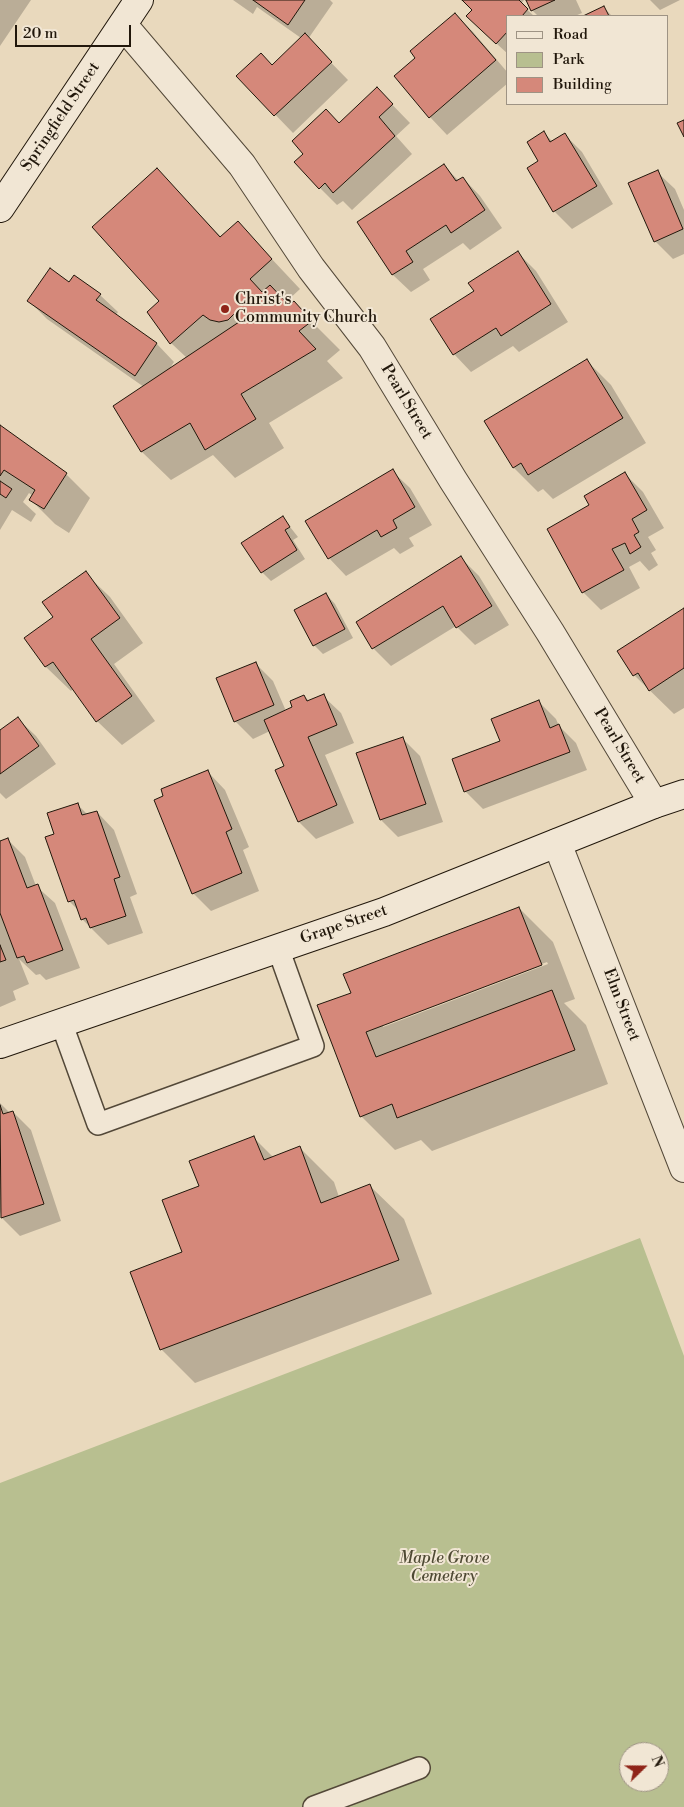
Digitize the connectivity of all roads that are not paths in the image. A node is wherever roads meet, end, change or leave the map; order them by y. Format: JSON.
{"nodes":[{"id":1,"x":139,"y":0,"type":"edge"},
{"id":2,"x":123,"y":25,"type":"junction"},
{"id":3,"x":0,"y":208,"type":"edge"},
{"id":4,"x":684,"y":794,"type":"edge"},
{"id":5,"x":654,"y":804,"type":"junction"},
{"id":6,"x":558,"y":843,"type":"junction"},
{"id":7,"x":278,"y":948,"type":"junction"},
{"id":8,"x":61,"y":1022,"type":"junction"},
{"id":9,"x":0,"y":1044,"type":"edge"},
{"id":10,"x":684,"y":1168,"type":"edge"},
{"id":11,"x":419,"y":1768,"type":"dead end"},
{"id":12,"x":314,"y":1807,"type":"edge"}],
"edges":[{"from":1,"to":2,"type":"street","name":"Springfield Street"},
{"from":2,"to":3,"type":"street","name":"Springfield Street"},
{"from":2,"to":5,"type":"street","name":"Pearl Street"},
{"from":4,"to":5,"type":"street","name":"Grape Street"},
{"from":5,"to":6,"type":"street","name":"Grape Street"},
{"from":6,"to":7,"type":"street","name":"Grape Street"},
{"from":6,"to":10,"type":"street","name":"Elm Street"},
{"from":7,"to":8,"type":"street","name":"Grape Street"},
{"from":7,"to":8,"type":"lane"},
{"from":8,"to":9,"type":"street","name":"Grape Street"},
{"from":11,"to":12,"type":"lane"}]}
